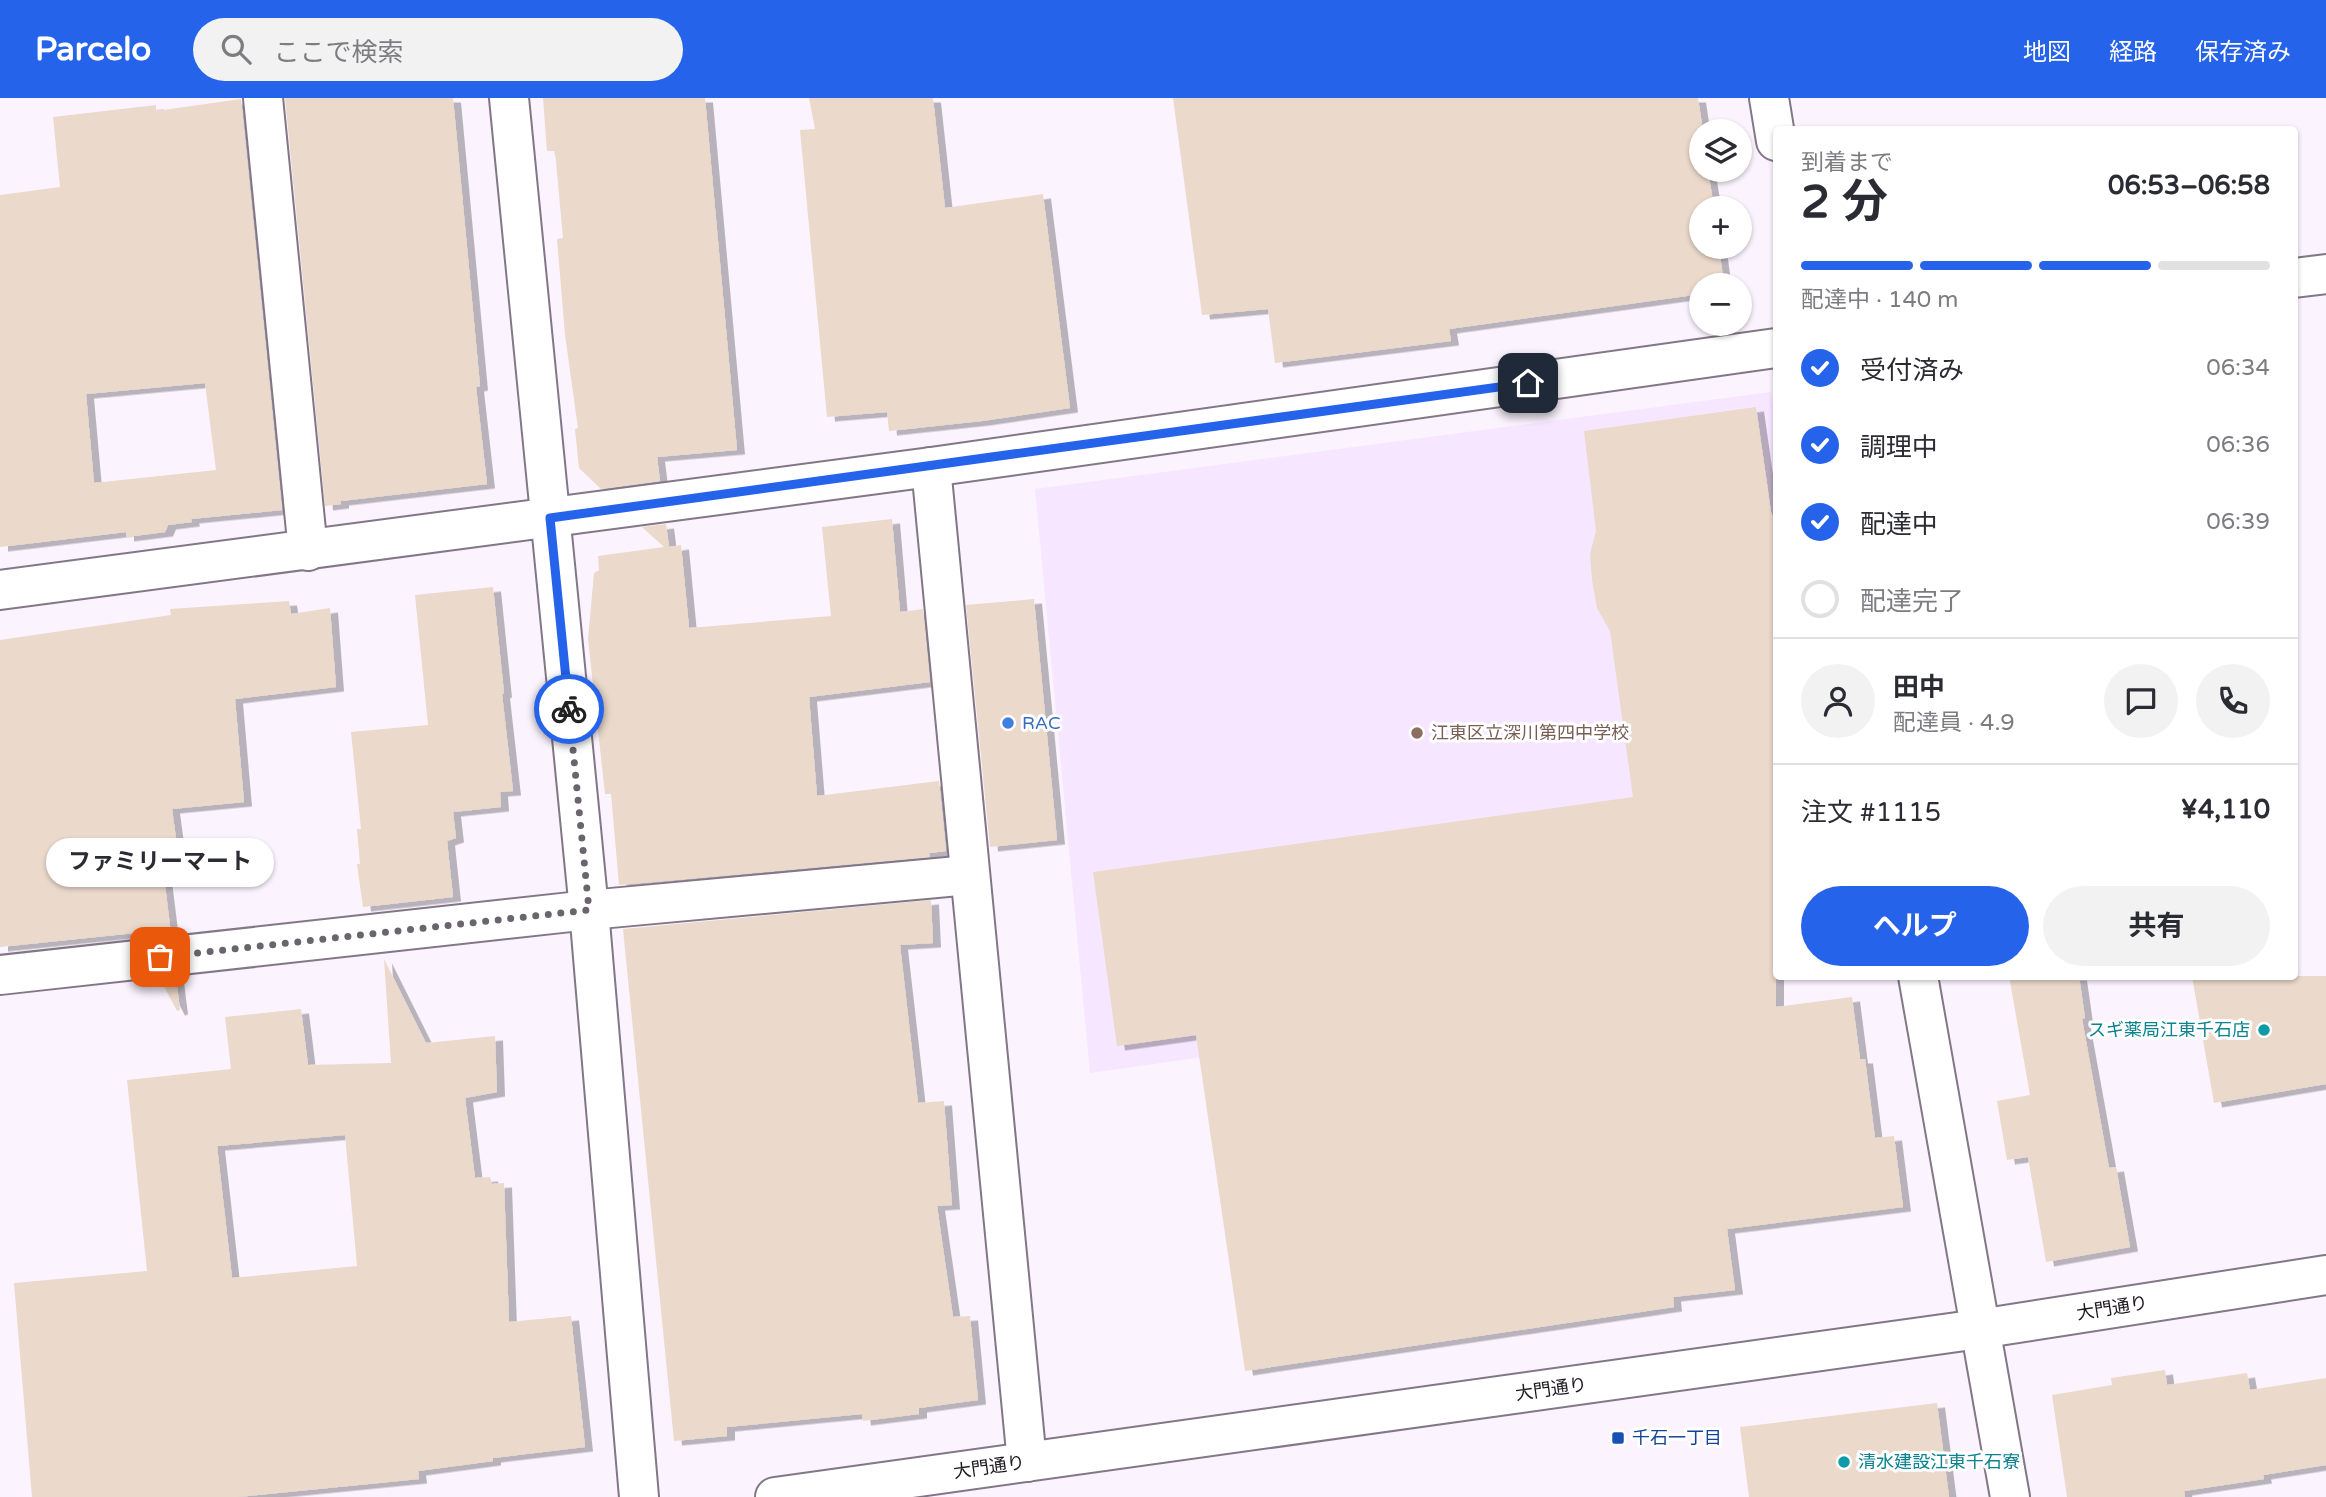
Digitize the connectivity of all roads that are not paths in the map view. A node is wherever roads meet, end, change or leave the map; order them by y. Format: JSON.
{"nodes":[{"id":1,"x":263,"y":98,"type":"edge"},
{"id":2,"x":509,"y":98,"type":"edge"},
{"id":3,"x":1769,"y":98,"type":"edge"},
{"id":4,"x":1774,"y":126,"type":"edge"},
{"id":5,"x":2326,"y":274,"type":"edge"},
{"id":6,"x":2298,"y":278,"type":"edge"},
{"id":7,"x":1773,"y":348,"type":"edge"},
{"id":8,"x":931,"y":467,"type":"junction"},
{"id":9,"x":550,"y":518,"type":"junction"},
{"id":10,"x":308,"y":551,"type":"junction"},
{"id":11,"x":0,"y":590,"type":"edge"},
{"id":12,"x":969,"y":874,"type":"junction"},
{"id":13,"x":589,"y":910,"type":"junction"},
{"id":14,"x":0,"y":975,"type":"edge"},
{"id":15,"x":1919,"y":980,"type":"edge"},
{"id":16,"x":2326,"y":1275,"type":"edge"},
{"id":17,"x":1979,"y":1329,"type":"junction"},
{"id":18,"x":1027,"y":1462,"type":"junction"},
{"id":19,"x":639,"y":1497,"type":"edge"},
{"id":20,"x":775,"y":1497,"type":"edge"},
{"id":21,"x":2010,"y":1497,"type":"edge"}],
"edges":[{"from":1,"to":10,"type":"street"},
{"from":2,"to":9,"type":"street"},
{"from":3,"to":4,"type":"street"},
{"from":5,"to":6,"type":"street"},
{"from":7,"to":8,"type":"street"},
{"from":8,"to":9,"type":"street"},
{"from":8,"to":12,"type":"street"},
{"from":9,"to":10,"type":"street"},
{"from":9,"to":13,"type":"street"},
{"from":10,"to":11,"type":"street"},
{"from":12,"to":13,"type":"street"},
{"from":12,"to":18,"type":"street"},
{"from":13,"to":14,"type":"street"},
{"from":13,"to":19,"type":"street"},
{"from":15,"to":17,"type":"street"},
{"from":16,"to":17,"type":"street","name":"大門通り"},
{"from":17,"to":18,"type":"street","name":"大門通り"},
{"from":17,"to":21,"type":"street"},
{"from":18,"to":20,"type":"street","name":"大門通り"}]}
